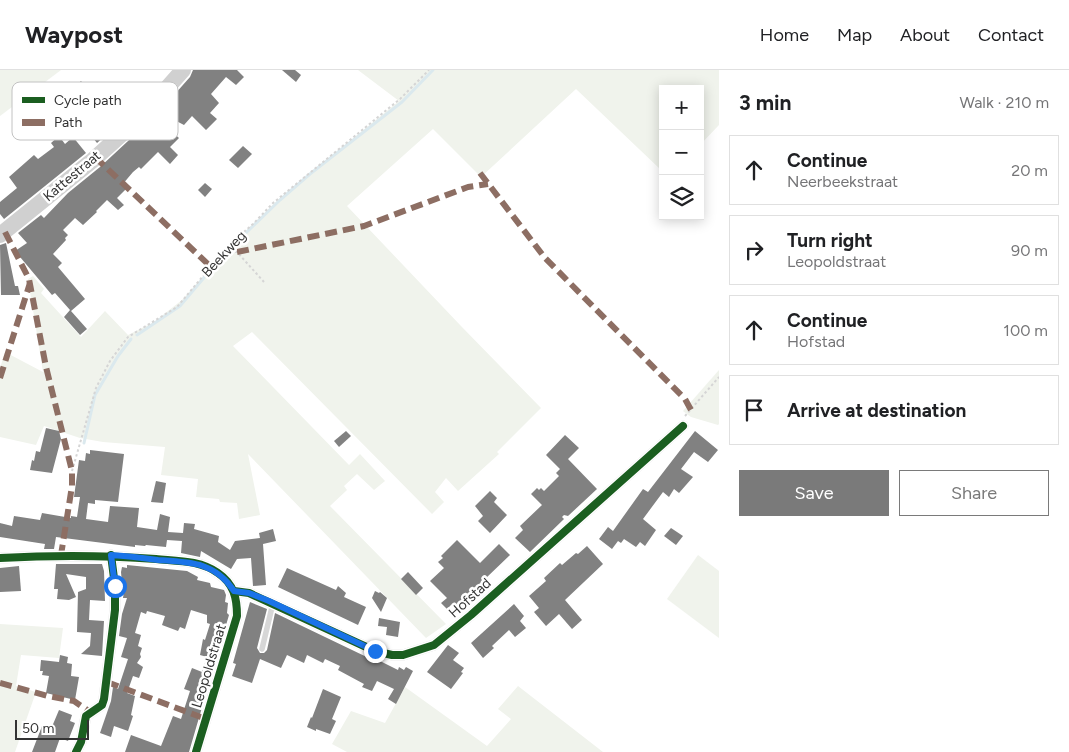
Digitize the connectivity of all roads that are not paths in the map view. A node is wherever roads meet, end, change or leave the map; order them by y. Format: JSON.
{"nodes":[{"id":1,"x":183,"y":70,"type":"edge"},
{"id":2,"x":172,"y":82,"type":"edge"},
{"id":3,"x":115,"y":140,"type":"edge"},
{"id":4,"x":0,"y":235,"type":"edge"},
{"id":5,"x":684,"y":426,"type":"road end"},
{"id":6,"x":111,"y":555,"type":"junction"},
{"id":7,"x":0,"y":558,"type":"edge"},
{"id":8,"x":234,"y":591,"type":"junction"},
{"id":9,"x":273,"y":603,"type":"junction"},
{"id":10,"x":262,"y":649,"type":"dead end"},
{"id":11,"x":76,"y":752,"type":"edge"},
{"id":12,"x":196,"y":752,"type":"edge"}],
"edges":[{"from":1,"to":2,"type":"main road","name":"Kattestraat"},
{"from":3,"to":4,"type":"main road","name":"Kattestraat"},
{"from":5,"to":9,"type":"street","name":"Hofstad"},
{"from":6,"to":7,"type":"street"},
{"from":6,"to":8,"type":"street"},
{"from":6,"to":11,"type":"street"},
{"from":8,"to":9,"type":"street","name":"Hofstad"},
{"from":8,"to":12,"type":"street","name":"Leopoldstraat"},
{"from":9,"to":10,"type":"lane"}]}
